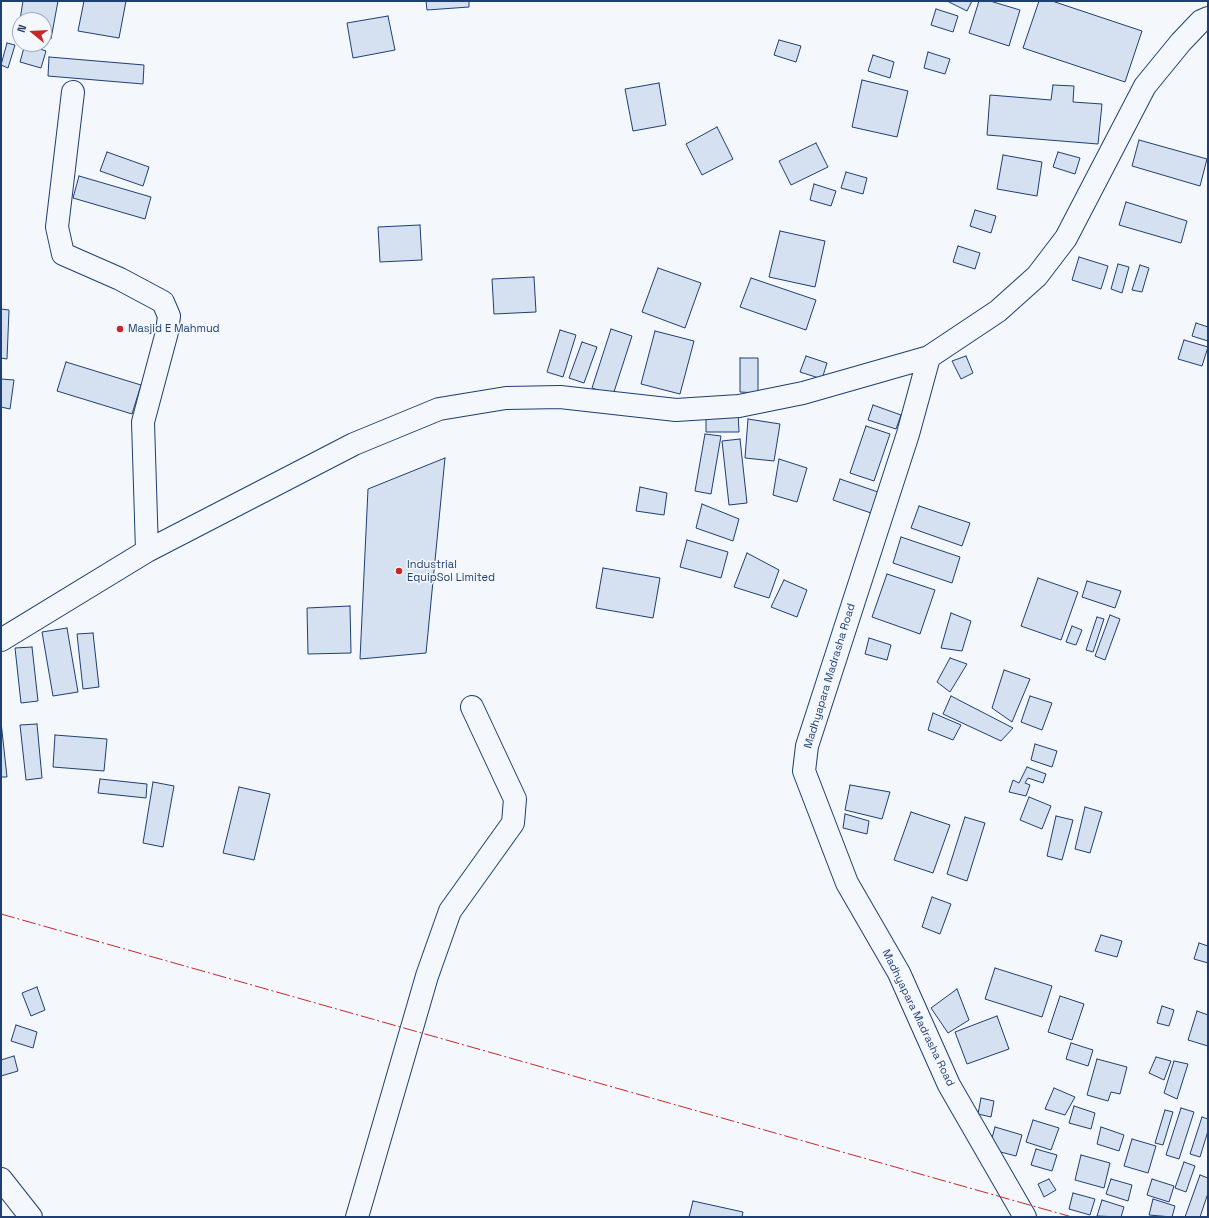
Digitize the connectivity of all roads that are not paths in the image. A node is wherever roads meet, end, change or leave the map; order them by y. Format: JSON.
{"nodes":[{"id":1,"x":1208,"y":18,"type":"edge"},
{"id":2,"x":73,"y":92,"type":"dead end"},
{"id":3,"x":929,"y":357,"type":"junction"},
{"id":4,"x":147,"y":551,"type":"junction"},
{"id":5,"x":1,"y":640,"type":"edge"},
{"id":6,"x":472,"y":707,"type":"dead end"},
{"id":7,"x":1,"y":1179,"type":"edge"},
{"id":8,"x":31,"y":1217,"type":"edge"},
{"id":9,"x":357,"y":1217,"type":"edge"},
{"id":10,"x":1025,"y":1217,"type":"edge"}],
"edges":[{"from":1,"to":3,"type":"street"},
{"from":2,"to":4,"type":"street"},
{"from":3,"to":4,"type":"street"},
{"from":3,"to":10,"type":"street","name":"Madhyapara Madrasha Road"},
{"from":4,"to":5,"type":"street"},
{"from":6,"to":9,"type":"street"},
{"from":7,"to":8,"type":"street"}]}
